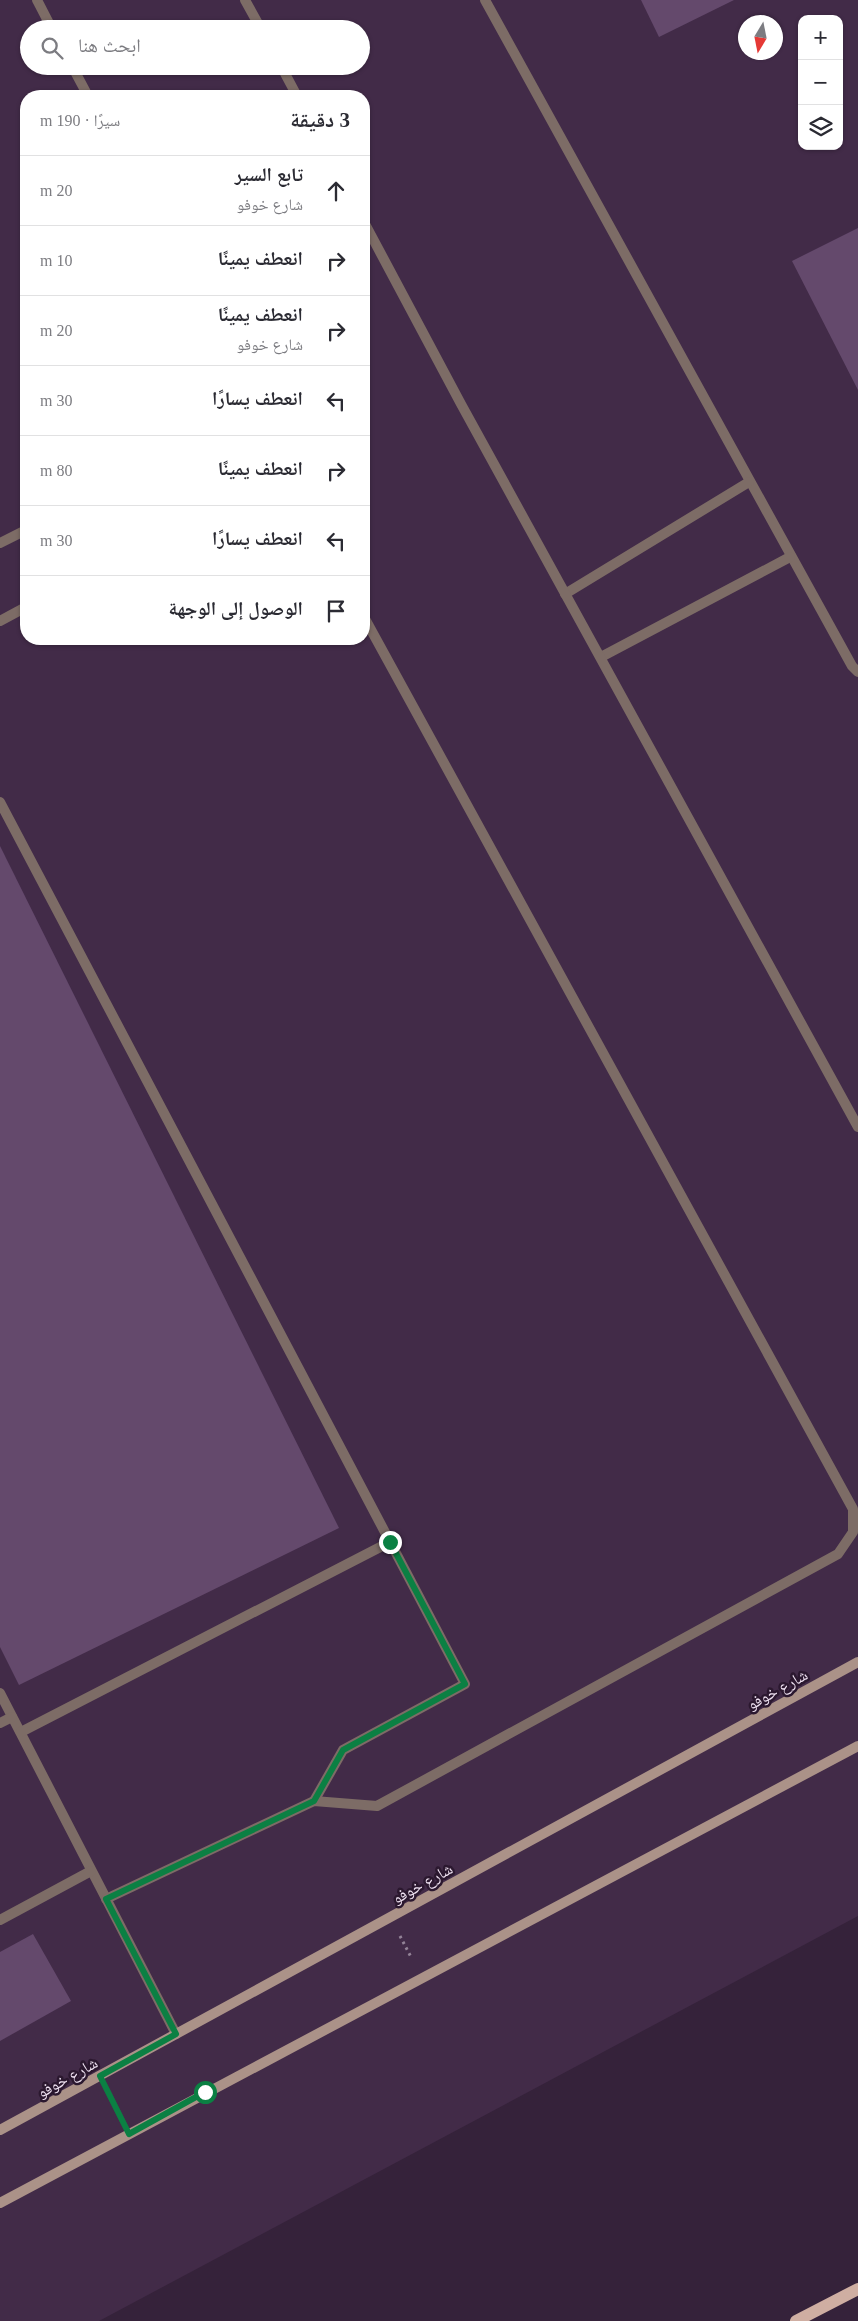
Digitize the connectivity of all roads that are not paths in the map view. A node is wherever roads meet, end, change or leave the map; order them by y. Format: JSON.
{"nodes":[{"id":1,"x":37,"y":0,"type":"edge"},
{"id":2,"x":245,"y":0,"type":"edge"},
{"id":3,"x":485,"y":0,"type":"edge"},
{"id":4,"x":47,"y":20,"type":"edge"},
{"id":5,"x":256,"y":20,"type":"edge"},
{"id":6,"x":77,"y":75,"type":"edge"},
{"id":7,"x":286,"y":75,"type":"edge"},
{"id":8,"x":85,"y":90,"type":"edge"},
{"id":9,"x":294,"y":90,"type":"edge"},
{"id":10,"x":370,"y":233,"type":"edge"},
{"id":11,"x":749,"y":482,"type":"junction"},
{"id":12,"x":20,"y":533,"type":"edge"},
{"id":13,"x":0,"y":543,"type":"edge"},
{"id":14,"x":790,"y":557,"type":"junction"},
{"id":15,"x":565,"y":594,"type":"junction"},
{"id":16,"x":20,"y":611,"type":"edge"},
{"id":17,"x":0,"y":622,"type":"edge"},
{"id":18,"x":370,"y":628,"type":"edge"},
{"id":19,"x":601,"y":657,"type":"junction"},
{"id":20,"x":858,"y":672,"type":"edge"},
{"id":21,"x":0,"y":802,"type":"edge"},
{"id":22,"x":858,"y":1127,"type":"edge"},
{"id":23,"x":390,"y":1542,"type":"junction"},
{"id":24,"x":858,"y":1662,"type":"edge"},
{"id":25,"x":0,"y":1693,"type":"edge"},
{"id":26,"x":12,"y":1717,"type":"junction"},
{"id":27,"x":0,"y":1723,"type":"edge"},
{"id":28,"x":21,"y":1732,"type":"junction"},
{"id":29,"x":858,"y":1746,"type":"edge"},
{"id":30,"x":314,"y":1801,"type":"junction"},
{"id":31,"x":92,"y":1871,"type":"junction"},
{"id":32,"x":106,"y":1899,"type":"junction"},
{"id":33,"x":0,"y":1920,"type":"edge"},
{"id":34,"x":176,"y":2034,"type":"junction"},
{"id":35,"x":0,"y":2130,"type":"edge"},
{"id":36,"x":0,"y":2203,"type":"edge"},
{"id":37,"x":858,"y":2289,"type":"edge"},
{"id":38,"x":796,"y":2321,"type":"edge"}],
"edges":[{"from":1,"to":4,"type":"street"},
{"from":2,"to":5,"type":"street"},
{"from":3,"to":11,"type":"street"},
{"from":6,"to":8,"type":"street"},
{"from":7,"to":9,"type":"street"},
{"from":10,"to":15,"type":"street"},
{"from":11,"to":14,"type":"street"},
{"from":11,"to":15,"type":"street"},
{"from":12,"to":13,"type":"street"},
{"from":14,"to":19,"type":"street"},
{"from":14,"to":20,"type":"street"},
{"from":15,"to":19,"type":"street"},
{"from":16,"to":17,"type":"street"},
{"from":18,"to":30,"type":"street"},
{"from":19,"to":22,"type":"street"},
{"from":21,"to":23,"type":"street"},
{"from":23,"to":28,"type":"street"},
{"from":23,"to":30,"type":"street"},
{"from":24,"to":34,"type":"street","name":"شارع خوفو"},
{"from":25,"to":26,"type":"street"},
{"from":26,"to":27,"type":"street"},
{"from":26,"to":28,"type":"street"},
{"from":28,"to":31,"type":"street"},
{"from":29,"to":36,"type":"street"},
{"from":30,"to":32,"type":"street"},
{"from":31,"to":32,"type":"street"},
{"from":31,"to":33,"type":"street"},
{"from":32,"to":34,"type":"street"},
{"from":34,"to":35,"type":"street","name":"شارع خوفو"},
{"from":37,"to":38,"type":"main road"}]}
